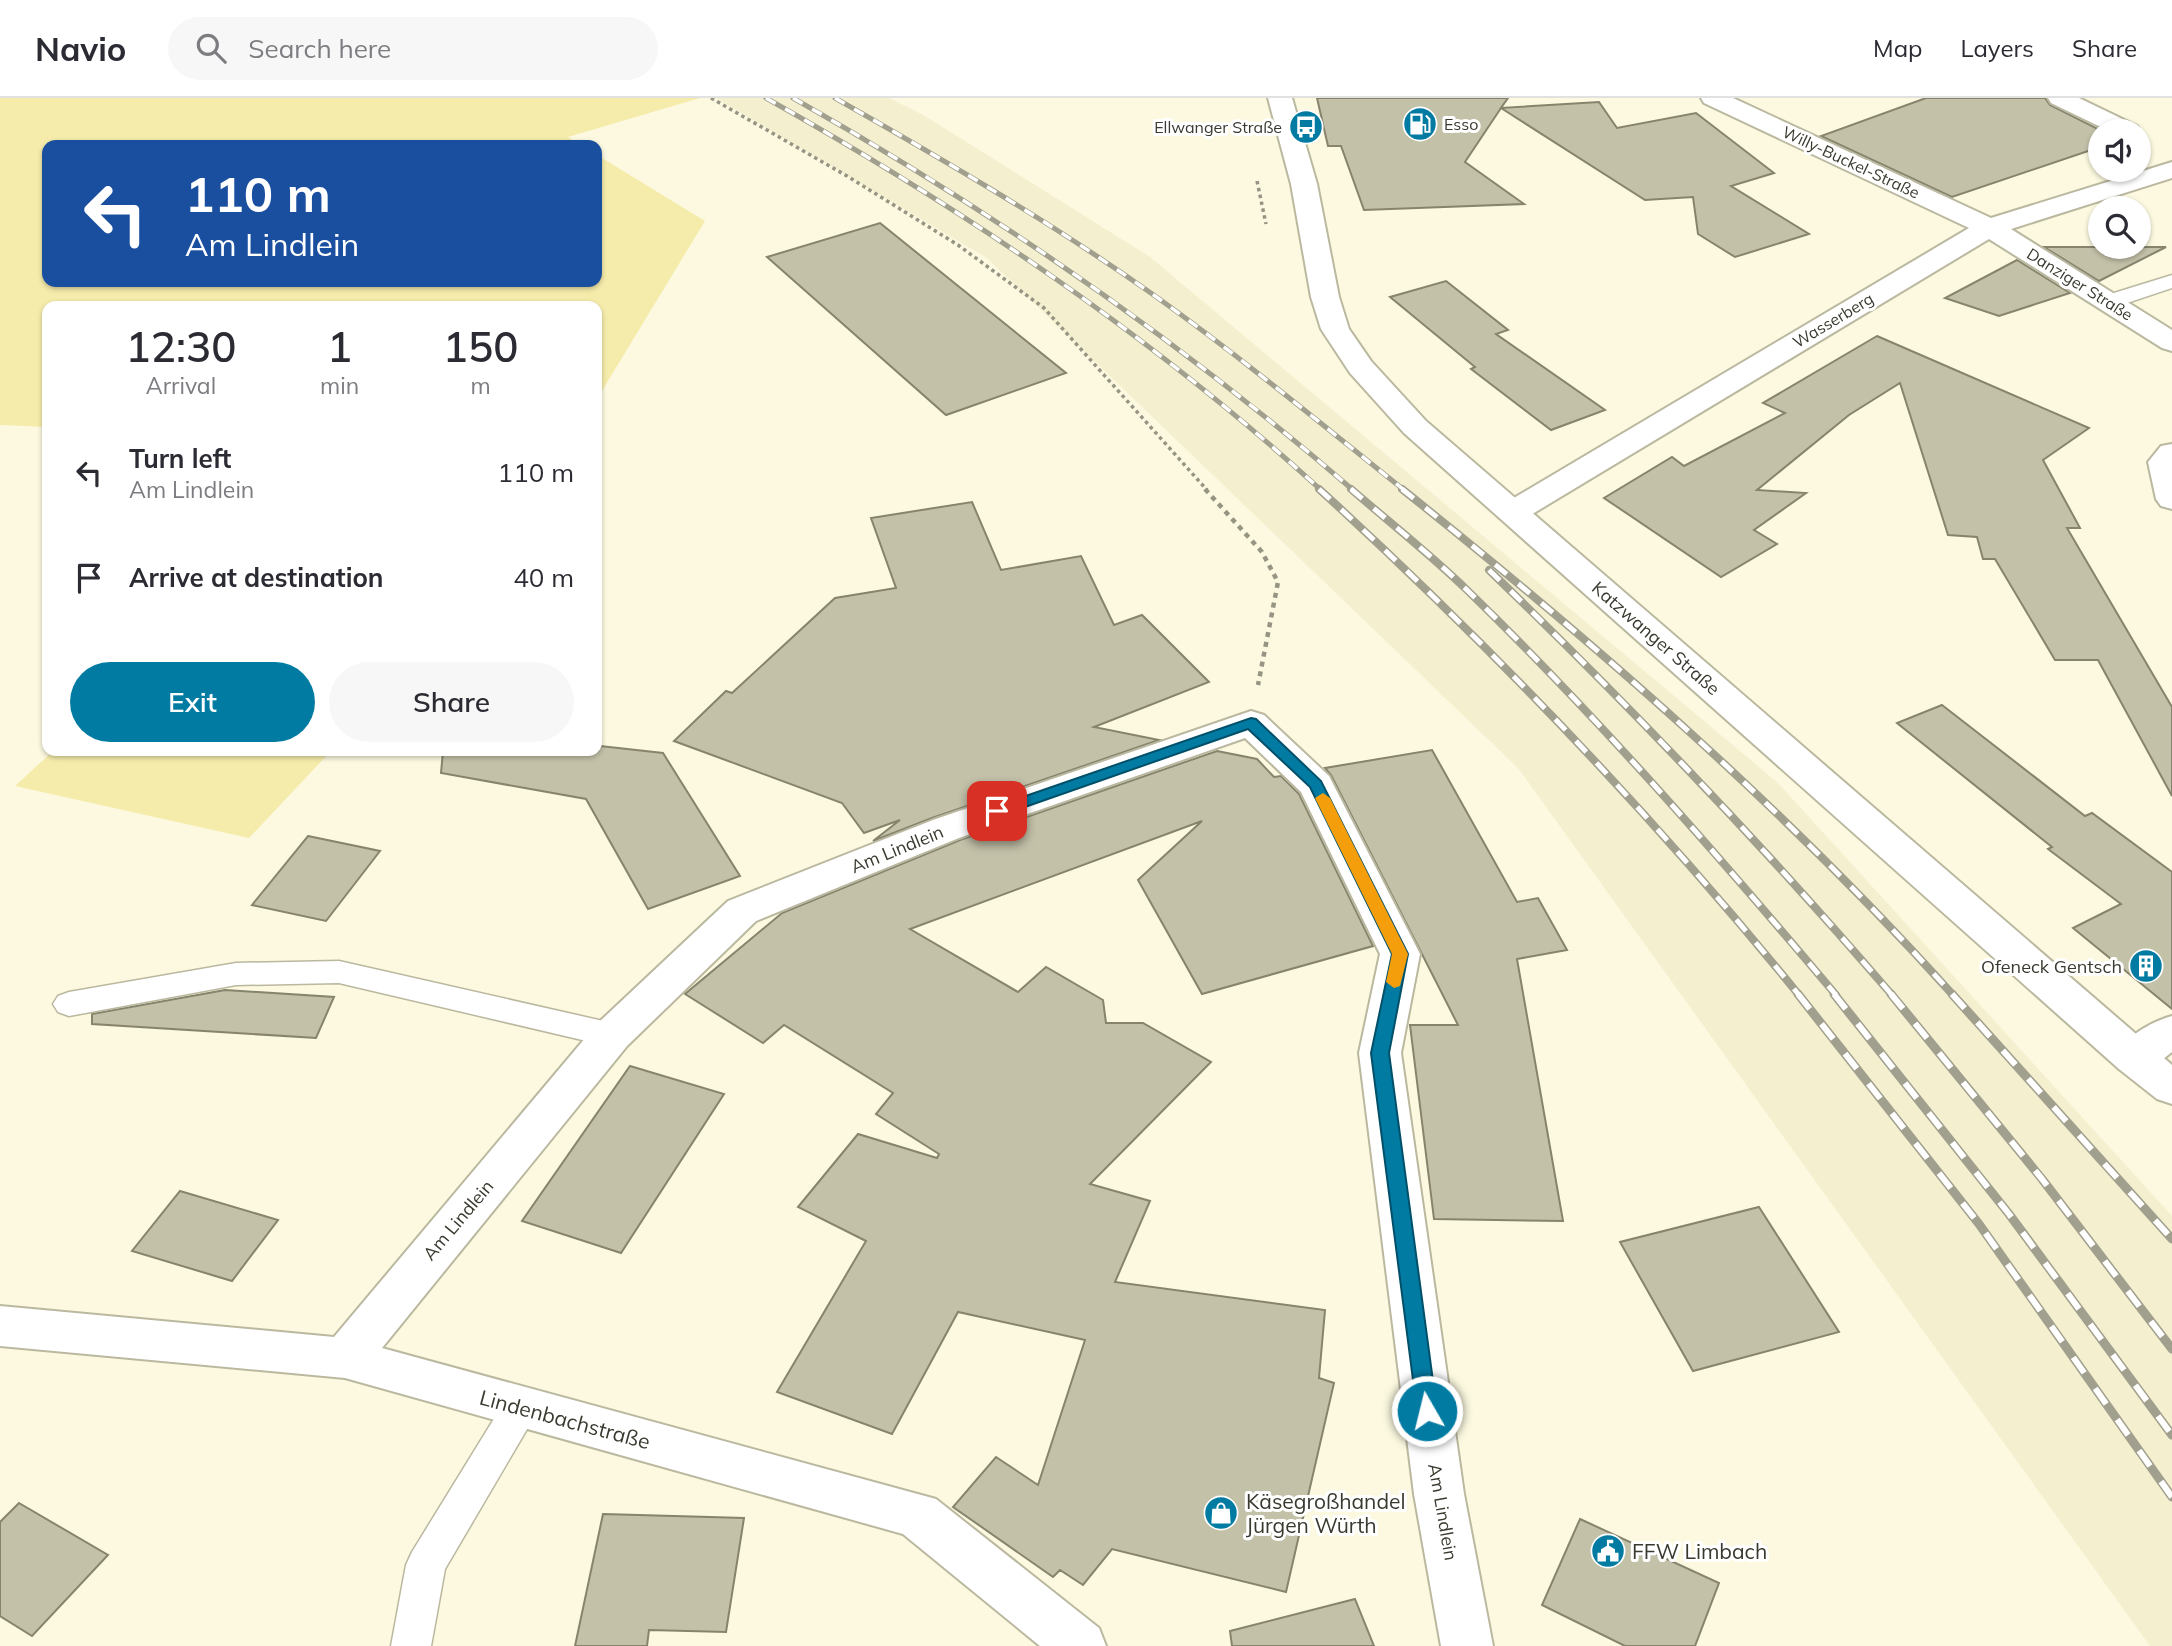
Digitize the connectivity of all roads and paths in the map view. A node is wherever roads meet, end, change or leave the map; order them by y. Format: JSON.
{"nodes":[{"id":1,"x":711,"y":98,"type":"edge"},
{"id":2,"x":1280,"y":98,"type":"edge"},
{"id":3,"x":1713,"y":98,"type":"edge"},
{"id":4,"x":2060,"y":98,"type":"edge"},
{"id":5,"x":2154,"y":146,"type":"edge"},
{"id":6,"x":1989,"y":226,"type":"junction"},
{"id":7,"x":2172,"y":281,"type":"edge"},
{"id":8,"x":2109,"y":302,"type":"junction"},
{"id":9,"x":2172,"y":342,"type":"edge"},
{"id":10,"x":2172,"y":453,"type":"edge"},
{"id":11,"x":2172,"y":499,"type":"edge"},
{"id":12,"x":1513,"y":512,"type":"junction"},
{"id":13,"x":1251,"y":723,"type":"junction"},
{"id":14,"x":69,"y":1004,"type":"dead end"},
{"id":15,"x":2172,"y":1031,"type":"edge"},
{"id":16,"x":612,"y":1035,"type":"junction"},
{"id":17,"x":2134,"y":1058,"type":"junction"},
{"id":18,"x":2172,"y":1088,"type":"edge"},
{"id":19,"x":0,"y":1326,"type":"edge"},
{"id":20,"x":345,"y":1358,"type":"junction"},
{"id":21,"x":521,"y":1407,"type":"junction"},
{"id":22,"x":411,"y":1646,"type":"edge"},
{"id":23,"x":1080,"y":1646,"type":"edge"},
{"id":24,"x":1467,"y":1646,"type":"edge"}],
"edges":[{"from":1,"to":13,"type":"path"},
{"from":2,"to":12,"type":"street","name":"Katzwanger Straße"},
{"from":3,"to":6,"type":"street","name":"Willy-Buckel-Straße"},
{"from":4,"to":5,"type":"street","name":"Wasserberg"},
{"from":5,"to":6,"type":"street","name":"Wasserberg"},
{"from":6,"to":8,"type":"street","name":"Danziger Straße"},
{"from":6,"to":12,"type":"street","name":"Wasserberg"},
{"from":7,"to":8,"type":"lane"},
{"from":8,"to":9,"type":"street","name":"Danziger Straße"},
{"from":10,"to":11,"type":"street"},
{"from":12,"to":17,"type":"street","name":"Katzwanger Straße"},
{"from":13,"to":16,"type":"street","name":"Am Lindlein"},
{"from":13,"to":24,"type":"street","name":"Am Lindlein"},
{"from":14,"to":16,"type":"lane"},
{"from":15,"to":17,"type":"street"},
{"from":16,"to":20,"type":"street","name":"Am Lindlein"},
{"from":17,"to":18,"type":"street","name":"Katzwanger Straße"},
{"from":19,"to":20,"type":"street","name":"Lindenbachstraße"},
{"from":20,"to":21,"type":"street","name":"Lindenbachstraße"},
{"from":21,"to":22,"type":"lane"},
{"from":21,"to":23,"type":"street","name":"Lindenbachstraße"}]}
